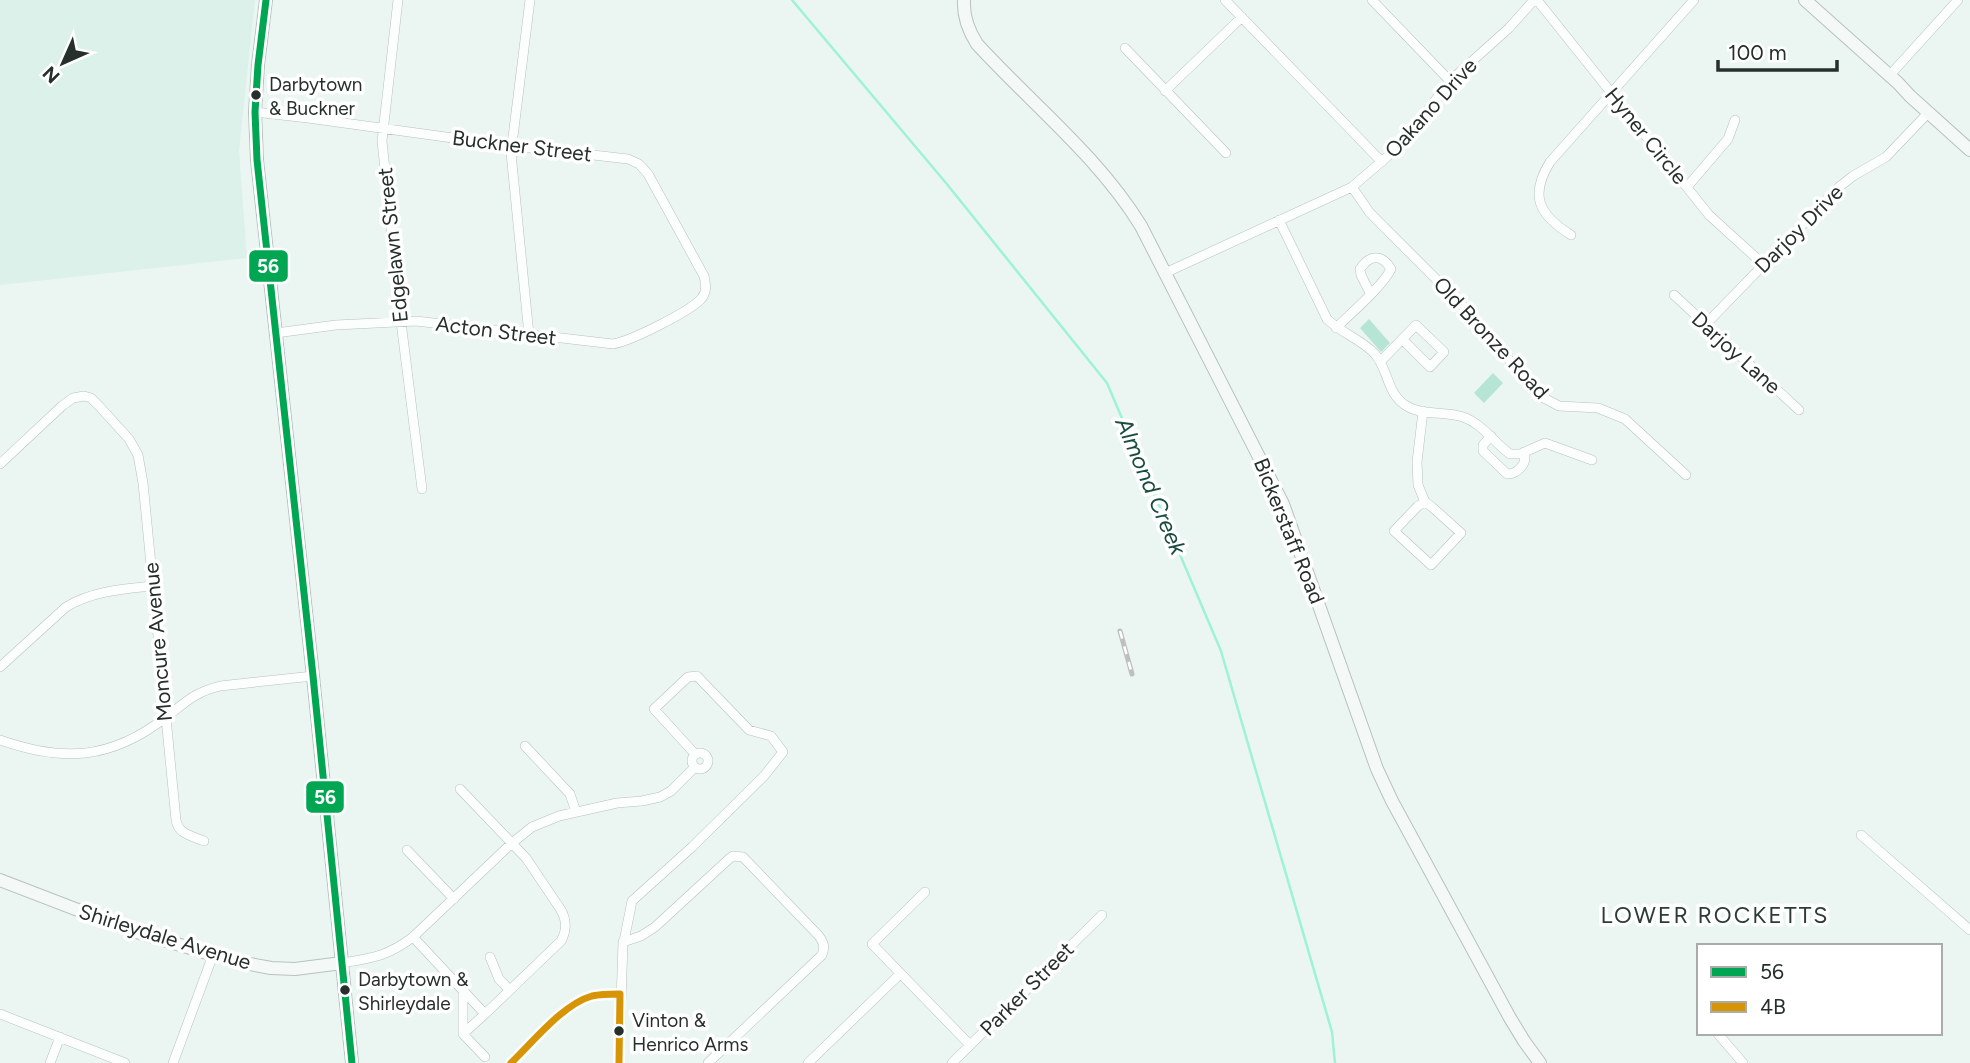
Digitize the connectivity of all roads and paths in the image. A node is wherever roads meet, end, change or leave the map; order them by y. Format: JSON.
{"nodes":[{"id":1,"x":266,"y":0,"type":"edge"},
{"id":2,"x":398,"y":0,"type":"edge"},
{"id":3,"x":530,"y":0,"type":"edge"},
{"id":4,"x":964,"y":0,"type":"edge"},
{"id":5,"x":1225,"y":0,"type":"edge"},
{"id":6,"x":1372,"y":0,"type":"edge"},
{"id":7,"x":1536,"y":0,"type":"edge"},
{"id":8,"x":1695,"y":0,"type":"edge"},
{"id":9,"x":1805,"y":0,"type":"edge"},
{"id":10,"x":1958,"y":0,"type":"edge"},
{"id":11,"x":1242,"y":18,"type":"junction"},
{"id":12,"x":1125,"y":48,"type":"dead end"},
{"id":13,"x":1890,"y":75,"type":"junction"},
{"id":14,"x":1450,"y":82,"type":"junction"},
{"id":15,"x":1165,"y":91,"type":"junction"},
{"id":16,"x":1611,"y":93,"type":"junction"},
{"id":17,"x":255,"y":112,"type":"junction"},
{"id":18,"x":1928,"y":113,"type":"junction"},
{"id":19,"x":1735,"y":120,"type":"dead end"},
{"id":20,"x":383,"y":128,"type":"junction"},
{"id":21,"x":512,"y":146,"type":"junction"},
{"id":22,"x":1970,"y":150,"type":"edge"},
{"id":23,"x":1226,"y":153,"type":"dead end"},
{"id":24,"x":1382,"y":162,"type":"junction"},
{"id":25,"x":1352,"y":187,"type":"junction"},
{"id":26,"x":1687,"y":187,"type":"junction"},
{"id":27,"x":1279,"y":220,"type":"junction"},
{"id":28,"x":1571,"y":235,"type":"dead end"},
{"id":29,"x":1763,"y":264,"type":"junction"},
{"id":30,"x":1165,"y":273,"type":"junction"},
{"id":31,"x":1370,"y":293,"type":"dead end"},
{"id":32,"x":703,"y":295,"type":"joint"},
{"id":33,"x":1674,"y":296,"type":"dead end"},
{"id":34,"x":401,"y":321,"type":"junction"},
{"id":35,"x":1706,"y":324,"type":"junction"},
{"id":36,"x":1336,"y":328,"type":"junction"},
{"id":37,"x":275,"y":333,"type":"junction"},
{"id":38,"x":529,"y":335,"type":"junction"},
{"id":39,"x":1402,"y":339,"type":"junction"},
{"id":40,"x":1380,"y":362,"type":"junction"},
{"id":41,"x":1799,"y":410,"type":"dead end"},
{"id":42,"x":1423,"y":411,"type":"junction"},
{"id":43,"x":1491,"y":436,"type":"junction"},
{"id":44,"x":1524,"y":452,"type":"junction"},
{"id":45,"x":1592,"y":460,"type":"dead end"},
{"id":46,"x":0,"y":464,"type":"edge"},
{"id":47,"x":1686,"y":475,"type":"dead end"},
{"id":48,"x":422,"y":489,"type":"dead end"},
{"id":49,"x":1424,"y":502,"type":"junction"},
{"id":50,"x":153,"y":586,"type":"junction"},
{"id":51,"x":0,"y":667,"type":"edge"},
{"id":52,"x":313,"y":676,"type":"junction"},
{"id":53,"x":166,"y":717,"type":"junction"},
{"id":54,"x":0,"y":740,"type":"edge"},
{"id":55,"x":525,"y":746,"type":"dead end"},
{"id":56,"x":695,"y":754,"type":"junction"},
{"id":57,"x":695,"y":767,"type":"junction"},
{"id":58,"x":460,"y":789,"type":"dead end"},
{"id":59,"x":576,"y":812,"type":"junction"},
{"id":60,"x":1861,"y":835,"type":"dead end"},
{"id":61,"x":204,"y":841,"type":"dead end"},
{"id":62,"x":512,"y":843,"type":"junction"},
{"id":63,"x":407,"y":850,"type":"dead end"},
{"id":64,"x":0,"y":880,"type":"edge"},
{"id":65,"x":925,"y":892,"type":"dead end"},
{"id":66,"x":454,"y":899,"type":"junction"},
{"id":67,"x":1102,"y":915,"type":"dead end"},
{"id":68,"x":1970,"y":930,"type":"edge"},
{"id":69,"x":413,"y":937,"type":"junction"},
{"id":70,"x":624,"y":941,"type":"junction"},
{"id":71,"x":213,"y":955,"type":"junction"},
{"id":72,"x":490,"y":957,"type":"dead end"},
{"id":73,"x":342,"y":963,"type":"junction"},
{"id":74,"x":900,"y":974,"type":"junction"},
{"id":75,"x":463,"y":990,"type":"junction"},
{"id":76,"x":510,"y":990,"type":"junction"},
{"id":77,"x":620,"y":994,"type":"junction"},
{"id":78,"x":0,"y":1014,"type":"edge"},
{"id":79,"x":485,"y":1014,"type":"junction"},
{"id":80,"x":463,"y":1034,"type":"junction"},
{"id":81,"x":1719,"y":1035,"type":"edge"},
{"id":82,"x":60,"y":1037,"type":"junction"},
{"id":83,"x":970,"y":1045,"type":"junction"},
{"id":84,"x":485,"y":1058,"type":"dead end"},
{"id":85,"x":50,"y":1063,"type":"edge"},
{"id":86,"x":125,"y":1063,"type":"edge"},
{"id":87,"x":173,"y":1063,"type":"edge"},
{"id":88,"x":352,"y":1063,"type":"edge"},
{"id":89,"x":511,"y":1063,"type":"edge"},
{"id":90,"x":619,"y":1063,"type":"edge"},
{"id":91,"x":708,"y":1063,"type":"edge"},
{"id":92,"x":807,"y":1063,"type":"edge"},
{"id":93,"x":952,"y":1063,"type":"edge"},
{"id":94,"x":1540,"y":1063,"type":"edge"},
{"id":95,"x":1743,"y":1063,"type":"edge"}],
"edges":[{"from":1,"to":17,"type":"street"},
{"from":2,"to":20,"type":"street","name":"Edgelawn Street"},
{"from":3,"to":21,"type":"street"},
{"from":4,"to":30,"type":"street","name":"Bickerstaff Road"},
{"from":5,"to":11,"type":"street"},
{"from":6,"to":14,"type":"street"},
{"from":7,"to":14,"type":"street","name":"Oakano Drive"},
{"from":7,"to":16,"type":"street","name":"Hyner Circle"},
{"from":8,"to":16,"type":"street"},
{"from":9,"to":13,"type":"street"},
{"from":10,"to":13,"type":"street"},
{"from":11,"to":15,"type":"street"},
{"from":11,"to":24,"type":"street"},
{"from":12,"to":15,"type":"street"},
{"from":13,"to":18,"type":"street"},
{"from":14,"to":24,"type":"street","name":"Oakano Drive"},
{"from":15,"to":23,"type":"street"},
{"from":16,"to":26,"type":"street","name":"Hyner Circle"},
{"from":16,"to":28,"type":"street"},
{"from":17,"to":20,"type":"street","name":"Buckner Street"},
{"from":17,"to":37,"type":"street"},
{"from":18,"to":22,"type":"street"},
{"from":18,"to":29,"type":"street","name":"Darjoy Drive"},
{"from":19,"to":26,"type":"street"},
{"from":20,"to":21,"type":"street","name":"Buckner Street"},
{"from":20,"to":34,"type":"street","name":"Edgelawn Street"},
{"from":21,"to":32,"type":"street","name":"Buckner Street"},
{"from":21,"to":38,"type":"street"},
{"from":24,"to":25,"type":"street","name":"Oakano Drive"},
{"from":25,"to":27,"type":"street","name":"Oakano Drive"},
{"from":25,"to":47,"type":"street","name":"Old Bronze Road"},
{"from":26,"to":29,"type":"street","name":"Hyner Circle"},
{"from":27,"to":30,"type":"street","name":"Oakano Drive"},
{"from":27,"to":36,"type":"street"},
{"from":29,"to":35,"type":"street","name":"Darjoy Drive"},
{"from":30,"to":94,"type":"street","name":"Bickerstaff Road"},
{"from":31,"to":36,"type":"street"},
{"from":32,"to":38,"type":"street","name":"Acton Street"},
{"from":33,"to":35,"type":"street","name":"Darjoy Lane"},
{"from":34,"to":37,"type":"street","name":"Acton Street"},
{"from":34,"to":38,"type":"street","name":"Acton Street"},
{"from":34,"to":48,"type":"street","name":"Edgelawn Street"},
{"from":35,"to":41,"type":"street","name":"Darjoy Lane"},
{"from":36,"to":40,"type":"street"},
{"from":37,"to":52,"type":"street"},
{"from":39,"to":39,"type":"street"},
{"from":39,"to":40,"type":"street"},
{"from":40,"to":42,"type":"street"},
{"from":42,"to":43,"type":"street"},
{"from":42,"to":49,"type":"street"},
{"from":43,"to":44,"type":"street"},
{"from":43,"to":44,"type":"street"},
{"from":44,"to":45,"type":"street"},
{"from":46,"to":50,"type":"street","name":"Moncure Avenue"},
{"from":49,"to":49,"type":"street"},
{"from":50,"to":51,"type":"street"},
{"from":50,"to":53,"type":"street","name":"Moncure Avenue"},
{"from":52,"to":53,"type":"street"},
{"from":52,"to":73,"type":"street"},
{"from":53,"to":54,"type":"street"},
{"from":53,"to":61,"type":"street","name":"Moncure Avenue"},
{"from":55,"to":59,"type":"street"},
{"from":56,"to":57,"type":"street"},
{"from":56,"to":57,"type":"street"},
{"from":56,"to":70,"type":"street"},
{"from":57,"to":59,"type":"street","name":"Shirleydale Avenue"},
{"from":58,"to":62,"type":"street"},
{"from":59,"to":62,"type":"street","name":"Shirleydale Avenue"},
{"from":60,"to":68,"type":"street"},
{"from":62,"to":66,"type":"street","name":"Shirleydale Avenue"},
{"from":62,"to":76,"type":"street"},
{"from":63,"to":66,"type":"street"},
{"from":64,"to":71,"type":"street","name":"Shirleydale Avenue"},
{"from":65,"to":74,"type":"street"},
{"from":66,"to":69,"type":"street","name":"Shirleydale Avenue"},
{"from":67,"to":83,"type":"street","name":"Parker Street"},
{"from":69,"to":73,"type":"street","name":"Shirleydale Avenue"},
{"from":69,"to":75,"type":"street"},
{"from":70,"to":77,"type":"street"},
{"from":70,"to":91,"type":"street"},
{"from":71,"to":73,"type":"street","name":"Shirleydale Avenue"},
{"from":71,"to":87,"type":"street"},
{"from":72,"to":76,"type":"street"},
{"from":73,"to":88,"type":"street"},
{"from":74,"to":83,"type":"street"},
{"from":74,"to":92,"type":"street"},
{"from":75,"to":79,"type":"street"},
{"from":75,"to":80,"type":"street"},
{"from":76,"to":79,"type":"street"},
{"from":77,"to":89,"type":"street"},
{"from":77,"to":90,"type":"street"},
{"from":78,"to":82,"type":"street"},
{"from":79,"to":80,"type":"street"},
{"from":80,"to":84,"type":"street"},
{"from":81,"to":95,"type":"street"},
{"from":82,"to":85,"type":"street"},
{"from":82,"to":86,"type":"street"},
{"from":83,"to":93,"type":"street","name":"Parker Street"}]}
